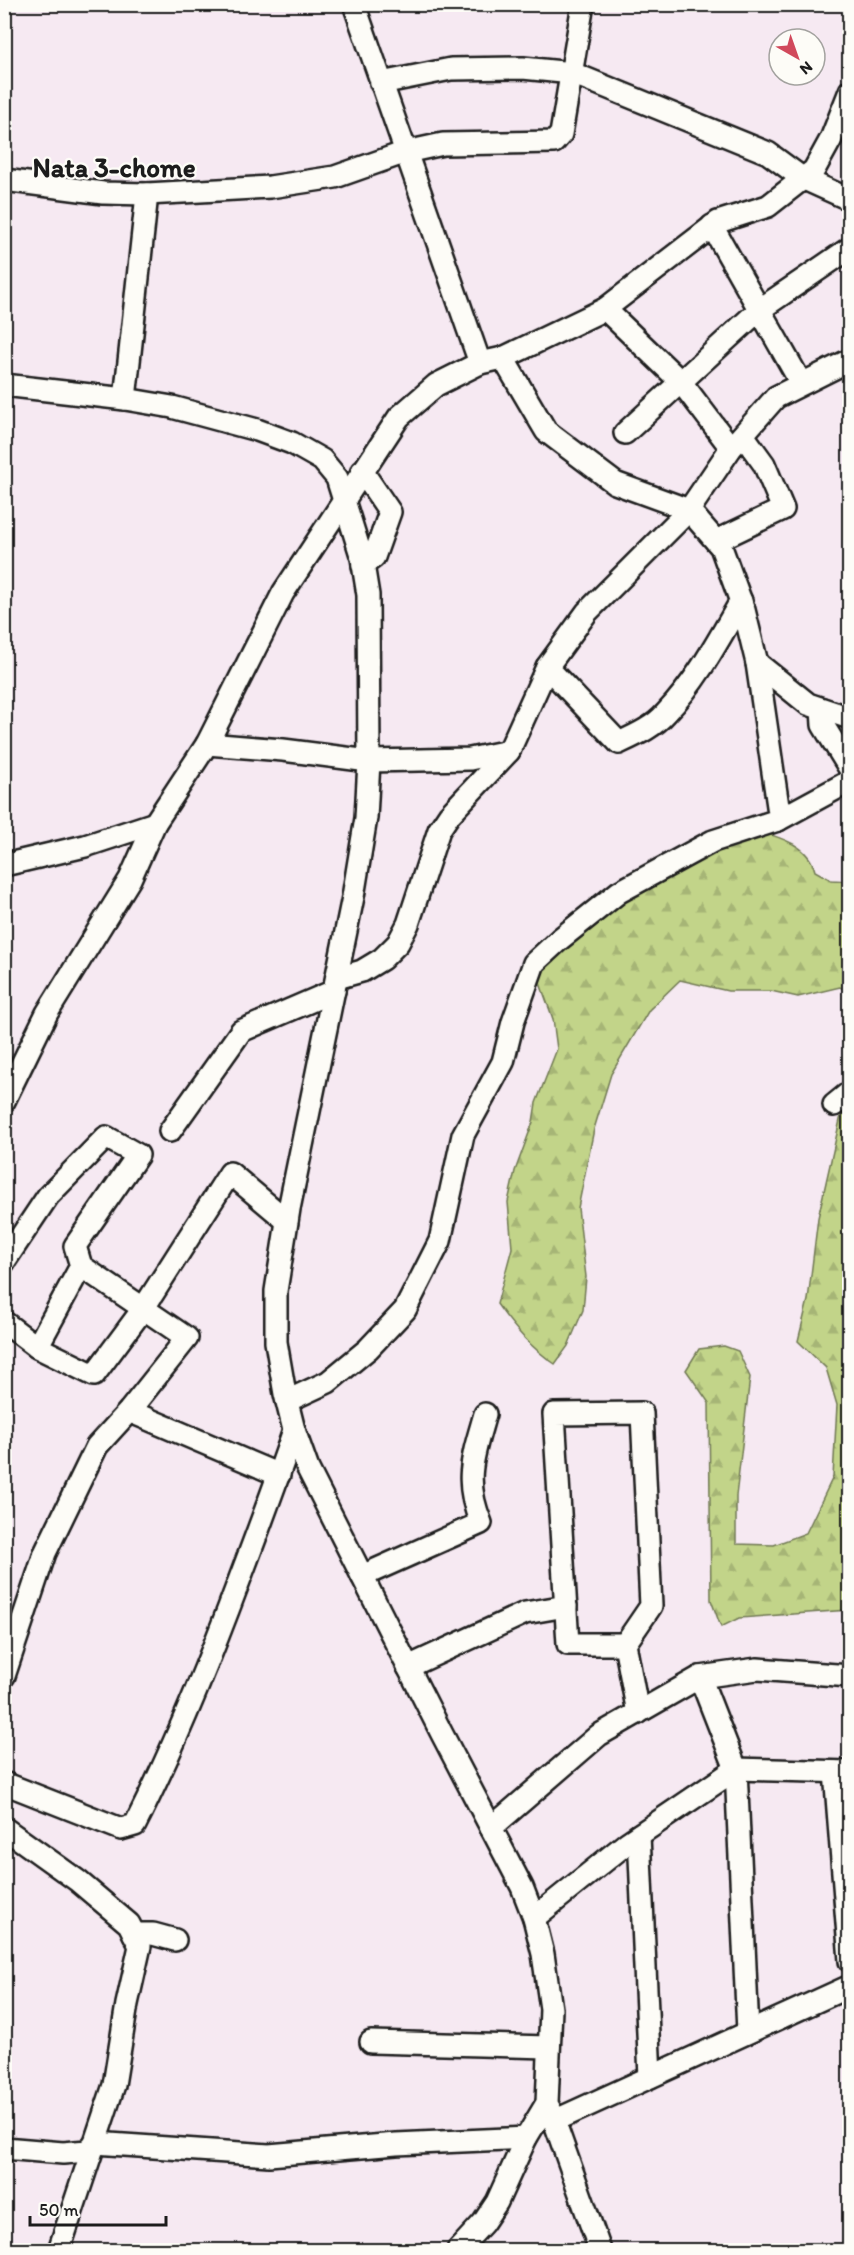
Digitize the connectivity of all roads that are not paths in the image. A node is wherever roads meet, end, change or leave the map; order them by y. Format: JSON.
{"nodes":[{"id":1,"x":354,"y":4,"type":"edge"},
{"id":2,"x":583,"y":4,"type":"edge"},
{"id":3,"x":572,"y":73,"type":"junction"},
{"id":4,"x":381,"y":83,"type":"junction"},
{"id":5,"x":849,"y":91,"type":"edge"},
{"id":6,"x":406,"y":152,"type":"junction"},
{"id":7,"x":802,"y":178,"type":"junction"},
{"id":8,"x":4,"y":180,"type":"edge"},
{"id":9,"x":147,"y":194,"type":"junction"},
{"id":10,"x":849,"y":197,"type":"edge"},
{"id":11,"x":712,"y":226,"type":"junction"},
{"id":12,"x":849,"y":248,"type":"edge"},
{"id":13,"x":606,"y":309,"type":"junction"},
{"id":14,"x":759,"y":310,"type":"junction"},
{"id":15,"x":503,"y":358,"type":"junction"},
{"id":16,"x":849,"y":360,"type":"edge"},
{"id":17,"x":480,"y":363,"type":"junction"},
{"id":18,"x":681,"y":382,"type":"junction"},
{"id":19,"x":801,"y":383,"type":"junction"},
{"id":20,"x":4,"y":386,"type":"edge"},
{"id":21,"x":125,"y":399,"type":"junction"},
{"id":22,"x":625,"y":433,"type":"dead end"},
{"id":23,"x":737,"y":442,"type":"junction"},
{"id":24,"x":362,"y":471,"type":"junction"},
{"id":25,"x":344,"y":498,"type":"junction"},
{"id":26,"x":689,"y":510,"type":"junction"},
{"id":27,"x":716,"y":540,"type":"junction"},
{"id":28,"x":363,"y":565,"type":"junction"},
{"id":29,"x":741,"y":601,"type":"junction"},
{"id":30,"x":757,"y":663,"type":"junction"},
{"id":31,"x":547,"y":667,"type":"junction"},
{"id":32,"x":822,"y":709,"type":"junction"},
{"id":33,"x":849,"y":718,"type":"edge"},
{"id":34,"x":207,"y":744,"type":"junction"},
{"id":35,"x":509,"y":751,"type":"junction"},
{"id":36,"x":369,"y":761,"type":"junction"},
{"id":37,"x":849,"y":769,"type":"edge"},
{"id":38,"x":849,"y":782,"type":"edge"},
{"id":39,"x":778,"y":820,"type":"junction"},
{"id":40,"x":156,"y":823,"type":"junction"},
{"id":41,"x":4,"y":865,"type":"edge"},
{"id":42,"x":335,"y":984,"type":"junction"},
{"id":43,"x":4,"y":1101,"type":"edge"},
{"id":44,"x":170,"y":1131,"type":"dead end"},
{"id":45,"x":287,"y":1221,"type":"junction"},
{"id":46,"x":4,"y":1262,"type":"edge"},
{"id":47,"x":81,"y":1266,"type":"junction"},
{"id":48,"x":143,"y":1309,"type":"junction"},
{"id":49,"x":4,"y":1322,"type":"edge"},
{"id":50,"x":37,"y":1347,"type":"junction"},
{"id":51,"x":287,"y":1401,"type":"junction"},
{"id":52,"x":129,"y":1411,"type":"junction"},
{"id":53,"x":485,"y":1414,"type":"dead end"},
{"id":54,"x":294,"y":1430,"type":"junction"},
{"id":55,"x":279,"y":1475,"type":"junction"},
{"id":56,"x":362,"y":1576,"type":"junction"},
{"id":57,"x":566,"y":1606,"type":"junction"},
{"id":58,"x":10,"y":1644,"type":"edge"},
{"id":59,"x":626,"y":1644,"type":"junction"},
{"id":60,"x":408,"y":1667,"type":"junction"},
{"id":61,"x":4,"y":1676,"type":"edge"},
{"id":62,"x":849,"y":1676,"type":"edge"},
{"id":63,"x":700,"y":1677,"type":"junction"},
{"id":64,"x":638,"y":1713,"type":"junction"},
{"id":65,"x":736,"y":1769,"type":"junction"},
{"id":66,"x":842,"y":1772,"type":"edge"},
{"id":67,"x":4,"y":1783,"type":"edge"},
{"id":68,"x":4,"y":1828,"type":"edge"},
{"id":69,"x":491,"y":1828,"type":"junction"},
{"id":70,"x":639,"y":1835,"type":"junction"},
{"id":71,"x":534,"y":1918,"type":"junction"},
{"id":72,"x":134,"y":1934,"type":"junction"},
{"id":73,"x":175,"y":1940,"type":"dead end"},
{"id":74,"x":849,"y":1961,"type":"edge"},
{"id":75,"x":849,"y":1986,"type":"edge"},
{"id":76,"x":748,"y":2032,"type":"junction"},
{"id":77,"x":371,"y":2042,"type":"dead end"},
{"id":78,"x":549,"y":2047,"type":"junction"},
{"id":79,"x":650,"y":2077,"type":"junction"},
{"id":80,"x":550,"y":2112,"type":"junction"},
{"id":81,"x":526,"y":2138,"type":"junction"},
{"id":82,"x":95,"y":2143,"type":"junction"},
{"id":83,"x":4,"y":2148,"type":"edge"},
{"id":84,"x":59,"y":2250,"type":"edge"},
{"id":85,"x":458,"y":2250,"type":"edge"},
{"id":86,"x":600,"y":2250,"type":"edge"}],
"edges":[{"from":1,"to":4,"type":"street"},
{"from":2,"to":3,"type":"street"},
{"from":3,"to":4,"type":"street"},
{"from":3,"to":6,"type":"street"},
{"from":3,"to":7,"type":"street"},
{"from":4,"to":6,"type":"street"},
{"from":5,"to":7,"type":"street"},
{"from":6,"to":9,"type":"street"},
{"from":6,"to":17,"type":"street"},
{"from":7,"to":10,"type":"street"},
{"from":7,"to":11,"type":"street"},
{"from":8,"to":9,"type":"street"},
{"from":9,"to":21,"type":"street"},
{"from":11,"to":13,"type":"street"},
{"from":11,"to":14,"type":"street"},
{"from":12,"to":14,"type":"street"},
{"from":13,"to":15,"type":"street"},
{"from":13,"to":18,"type":"street"},
{"from":14,"to":18,"type":"street"},
{"from":14,"to":19,"type":"street"},
{"from":15,"to":17,"type":"street"},
{"from":15,"to":26,"type":"street"},
{"from":16,"to":19,"type":"street"},
{"from":17,"to":24,"type":"street"},
{"from":18,"to":22,"type":"street"},
{"from":18,"to":23,"type":"street"},
{"from":19,"to":23,"type":"street"},
{"from":20,"to":21,"type":"street"},
{"from":21,"to":25,"type":"street"},
{"from":23,"to":26,"type":"street"},
{"from":23,"to":27,"type":"street"},
{"from":24,"to":25,"type":"street"},
{"from":24,"to":28,"type":"street"},
{"from":25,"to":28,"type":"street"},
{"from":25,"to":34,"type":"street"},
{"from":26,"to":27,"type":"street"},
{"from":26,"to":31,"type":"street"},
{"from":27,"to":29,"type":"street"},
{"from":28,"to":36,"type":"street"},
{"from":29,"to":30,"type":"street"},
{"from":29,"to":31,"type":"street"},
{"from":30,"to":32,"type":"street"},
{"from":30,"to":39,"type":"street"},
{"from":31,"to":35,"type":"street"},
{"from":32,"to":33,"type":"street"},
{"from":32,"to":37,"type":"street"},
{"from":34,"to":36,"type":"street"},
{"from":34,"to":40,"type":"street"},
{"from":35,"to":36,"type":"street"},
{"from":35,"to":42,"type":"street"},
{"from":36,"to":42,"type":"street"},
{"from":38,"to":39,"type":"street"},
{"from":39,"to":51,"type":"street"},
{"from":40,"to":41,"type":"street"},
{"from":40,"to":43,"type":"street"},
{"from":42,"to":44,"type":"street"},
{"from":42,"to":45,"type":"street"},
{"from":45,"to":48,"type":"street"},
{"from":45,"to":51,"type":"street"},
{"from":46,"to":47,"type":"street"},
{"from":47,"to":48,"type":"street"},
{"from":47,"to":50,"type":"street"},
{"from":48,"to":50,"type":"street"},
{"from":48,"to":52,"type":"street"},
{"from":49,"to":50,"type":"street"},
{"from":51,"to":54,"type":"street"},
{"from":52,"to":55,"type":"street"},
{"from":52,"to":58,"type":"street"},
{"from":53,"to":56,"type":"street"},
{"from":54,"to":55,"type":"street"},
{"from":54,"to":56,"type":"street"},
{"from":55,"to":67,"type":"street"},
{"from":56,"to":60,"type":"street"},
{"from":57,"to":59,"type":"street"},
{"from":57,"to":59,"type":"street"},
{"from":57,"to":60,"type":"street"},
{"from":58,"to":61,"type":"street"},
{"from":59,"to":64,"type":"street"},
{"from":60,"to":69,"type":"street"},
{"from":62,"to":63,"type":"street"},
{"from":63,"to":64,"type":"street"},
{"from":63,"to":65,"type":"street"},
{"from":64,"to":69,"type":"street"},
{"from":65,"to":66,"type":"street"},
{"from":65,"to":70,"type":"street"},
{"from":65,"to":76,"type":"street"},
{"from":66,"to":74,"type":"street"},
{"from":68,"to":72,"type":"street"},
{"from":69,"to":71,"type":"street"},
{"from":70,"to":71,"type":"street"},
{"from":70,"to":79,"type":"street"},
{"from":71,"to":78,"type":"street"},
{"from":72,"to":73,"type":"street"},
{"from":72,"to":82,"type":"street"},
{"from":75,"to":76,"type":"street"},
{"from":76,"to":79,"type":"street"},
{"from":77,"to":78,"type":"street"},
{"from":78,"to":80,"type":"street"},
{"from":79,"to":80,"type":"street"},
{"from":80,"to":81,"type":"street"},
{"from":80,"to":86,"type":"street"},
{"from":81,"to":82,"type":"street"},
{"from":81,"to":85,"type":"street"},
{"from":82,"to":83,"type":"street"},
{"from":82,"to":84,"type":"street"}]}
